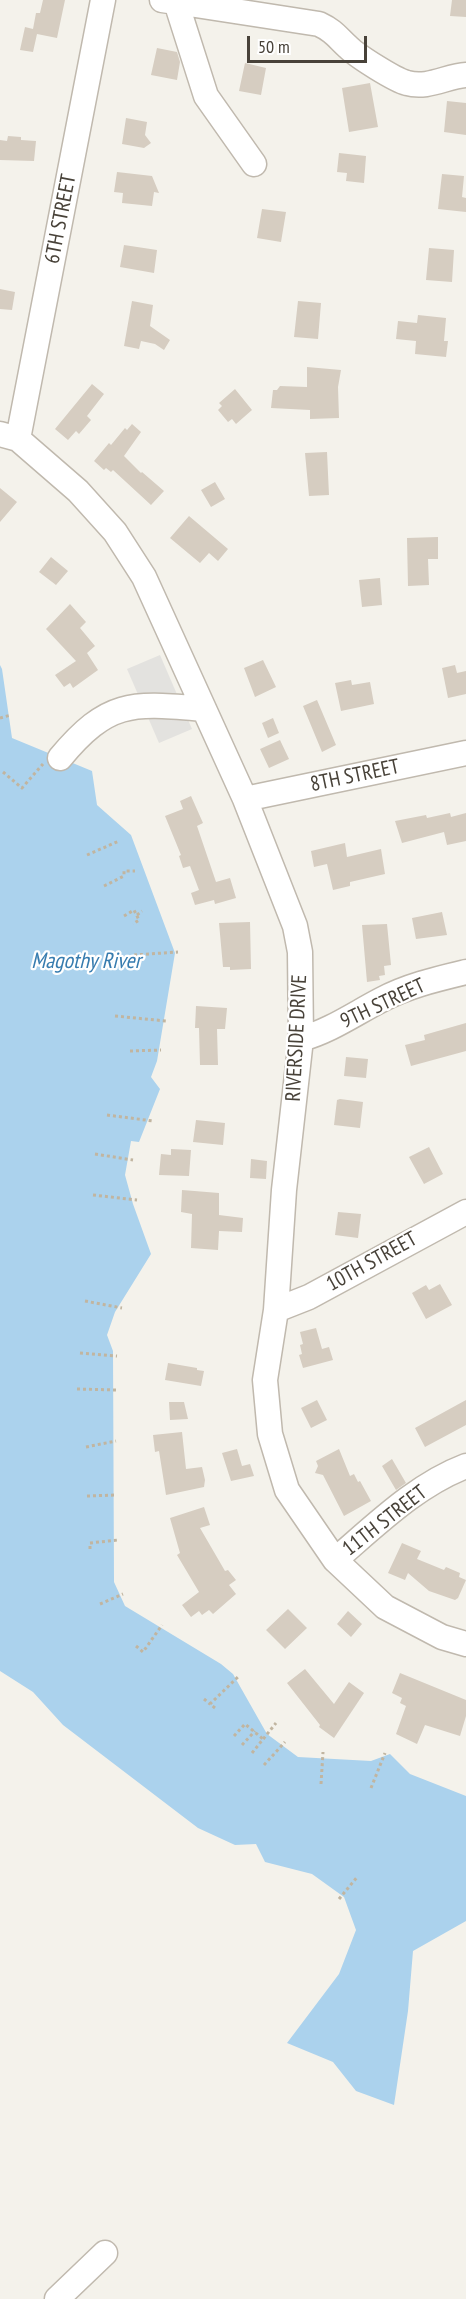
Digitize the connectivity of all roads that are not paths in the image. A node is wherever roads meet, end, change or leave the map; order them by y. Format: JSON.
{"nodes":[{"id":1,"x":103,"y":0,"type":"edge"},
{"id":2,"x":168,"y":1,"type":"edge"},
{"id":3,"x":466,"y":75,"type":"edge"},
{"id":4,"x":254,"y":165,"type":"dead end"},
{"id":5,"x":9,"y":436,"type":"edge"},
{"id":6,"x":204,"y":710,"type":"junction"},
{"id":7,"x":466,"y":753,"type":"edge"},
{"id":8,"x":53,"y":758,"type":"road end"},
{"id":9,"x":245,"y":799,"type":"junction"},
{"id":10,"x":466,"y":972,"type":"edge"},
{"id":11,"x":301,"y":1040,"type":"junction"},
{"id":12,"x":466,"y":1212,"type":"edge"},
{"id":13,"x":276,"y":1310,"type":"junction"},
{"id":14,"x":466,"y":1466,"type":"edge"},
{"id":15,"x":335,"y":1560,"type":"junction"},
{"id":16,"x":466,"y":1644,"type":"edge"},
{"id":17,"x":105,"y":2253,"type":"dead end"},
{"id":18,"x":57,"y":2299,"type":"edge"}],
"edges":[{"from":1,"to":5,"type":"street","name":"6TH STREET"},
{"from":2,"to":3,"type":"street"},
{"from":2,"to":4,"type":"street"},
{"from":5,"to":6,"type":"street","name":"RIVERSIDE DRIVE"},
{"from":6,"to":8,"type":"street"},
{"from":6,"to":9,"type":"street","name":"RIVERSIDE DRIVE"},
{"from":7,"to":9,"type":"street","name":"8TH STREET"},
{"from":9,"to":11,"type":"street","name":"RIVERSIDE DRIVE"},
{"from":10,"to":11,"type":"street","name":"9TH STREET"},
{"from":11,"to":13,"type":"street","name":"RIVERSIDE DRIVE"},
{"from":12,"to":13,"type":"street","name":"10TH STREET"},
{"from":13,"to":15,"type":"street","name":"RIVERSIDE DRIVE"},
{"from":14,"to":15,"type":"street","name":"11TH STREET"},
{"from":15,"to":16,"type":"street","name":"RIVERSIDE DRIVE"},
{"from":17,"to":18,"type":"street"}]}
